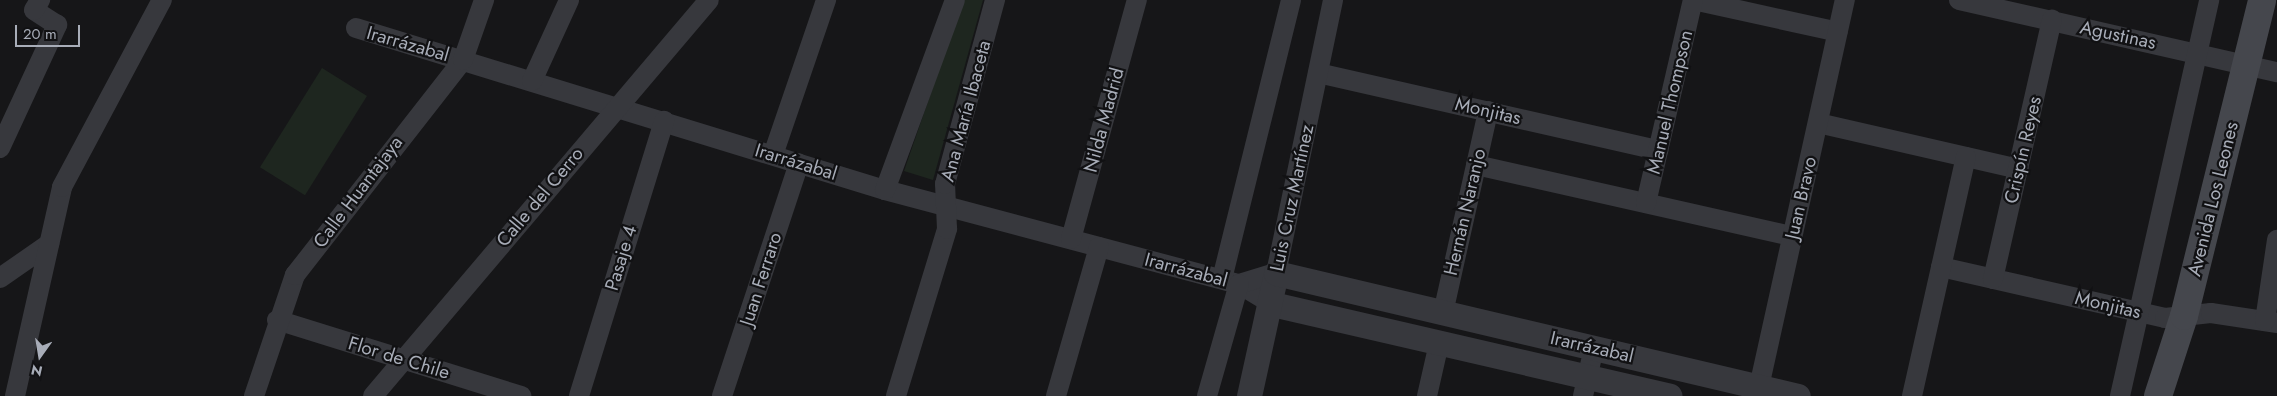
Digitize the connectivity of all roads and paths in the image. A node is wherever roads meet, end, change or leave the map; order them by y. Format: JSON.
{"nodes":[{"id":1,"x":40,"y":0,"type":"edge"},
{"id":2,"x":162,"y":0,"type":"edge"},
{"id":3,"x":484,"y":0,"type":"edge"},
{"id":4,"x":569,"y":0,"type":"edge"},
{"id":5,"x":709,"y":0,"type":"edge"},
{"id":6,"x":826,"y":0,"type":"edge"},
{"id":7,"x":955,"y":0,"type":"edge"},
{"id":8,"x":995,"y":0,"type":"edge"},
{"id":9,"x":1137,"y":0,"type":"edge"},
{"id":10,"x":1291,"y":0,"type":"edge"},
{"id":11,"x":1333,"y":0,"type":"edge"},
{"id":12,"x":1693,"y":0,"type":"edge"},
{"id":13,"x":1845,"y":0,"type":"edge"},
{"id":14,"x":1959,"y":0,"type":"edge"},
{"id":15,"x":2209,"y":0,"type":"edge"},
{"id":16,"x":2262,"y":0,"type":"edge"},
{"id":17,"x":2000,"y":4,"type":"edge"},
{"id":18,"x":2052,"y":20,"type":"junction"},
{"id":19,"x":356,"y":28,"type":"dead end"},
{"id":20,"x":1838,"y":32,"type":"junction"},
{"id":21,"x":2197,"y":52,"type":"junction"},
{"id":22,"x":463,"y":60,"type":"junction"},
{"id":23,"x":2246,"y":64,"type":"junction"},
{"id":24,"x":2277,"y":72,"type":"edge"},
{"id":25,"x":1318,"y":73,"type":"junction"},
{"id":26,"x":532,"y":81,"type":"junction"},
{"id":27,"x":617,"y":106,"type":"junction"},
{"id":28,"x":1488,"y":111,"type":"junction"},
{"id":29,"x":664,"y":120,"type":"junction"},
{"id":30,"x":1818,"y":123,"type":"junction"},
{"id":31,"x":0,"y":148,"type":"edge"},
{"id":32,"x":1658,"y":150,"type":"junction"},
{"id":33,"x":773,"y":155,"type":"junction"},
{"id":34,"x":1966,"y":157,"type":"junction"},
{"id":35,"x":799,"y":163,"type":"junction"},
{"id":36,"x":1476,"y":165,"type":"junction"},
{"id":37,"x":2019,"y":168,"type":"junction"},
{"id":38,"x":885,"y":190,"type":"junction"},
{"id":39,"x":1646,"y":203,"type":"junction"},
{"id":40,"x":946,"y":206,"type":"junction"},
{"id":41,"x":1792,"y":236,"type":"junction"},
{"id":42,"x":1071,"y":239,"type":"junction"},
{"id":43,"x":2277,"y":240,"type":"edge"},
{"id":44,"x":49,"y":244,"type":"junction"},
{"id":45,"x":1100,"y":247,"type":"junction"},
{"id":46,"x":1941,"y":267,"type":"junction"},
{"id":47,"x":1276,"y":273,"type":"junction"},
{"id":48,"x":0,"y":278,"type":"edge"},
{"id":49,"x":1993,"y":279,"type":"junction"},
{"id":50,"x":1230,"y":282,"type":"junction"},
{"id":51,"x":1272,"y":304,"type":"junction"},
{"id":52,"x":2138,"y":312,"type":"junction"},
{"id":53,"x":1443,"y":313,"type":"junction"},
{"id":54,"x":2184,"y":316,"type":"junction"},
{"id":55,"x":277,"y":320,"type":"junction"},
{"id":56,"x":2271,"y":322,"type":"edge"},
{"id":57,"x":1439,"y":343,"type":"junction"},
{"id":58,"x":1594,"y":348,"type":"junction"},
{"id":59,"x":404,"y":359,"type":"junction"},
{"id":60,"x":1585,"y":386,"type":"edge"},
{"id":61,"x":1758,"y":391,"type":"edge"},
{"id":62,"x":15,"y":396,"type":"edge"},
{"id":63,"x":254,"y":396,"type":"edge"},
{"id":64,"x":373,"y":396,"type":"edge"},
{"id":65,"x":521,"y":396,"type":"edge"},
{"id":66,"x":579,"y":396,"type":"edge"},
{"id":67,"x":722,"y":396,"type":"edge"},
{"id":68,"x":896,"y":396,"type":"edge"},
{"id":69,"x":1056,"y":396,"type":"edge"},
{"id":70,"x":1207,"y":396,"type":"edge"},
{"id":71,"x":1249,"y":396,"type":"edge"},
{"id":72,"x":1428,"y":396,"type":"edge"},
{"id":73,"x":1670,"y":396,"type":"edge"},
{"id":74,"x":1798,"y":396,"type":"edge"},
{"id":75,"x":1912,"y":396,"type":"edge"},
{"id":76,"x":2120,"y":396,"type":"edge"},
{"id":77,"x":2158,"y":396,"type":"edge"}],
"edges":[{"from":1,"to":31,"type":"street"},
{"from":2,"to":44,"type":"street"},
{"from":3,"to":22,"type":"street","name":"Calle Huantajaya"},
{"from":4,"to":26,"type":"street"},
{"from":5,"to":27,"type":"street","name":"Calle del Cerro"},
{"from":6,"to":33,"type":"street"},
{"from":7,"to":38,"type":"street"},
{"from":8,"to":40,"type":"street","name":"Ana María Ibaceta"},
{"from":9,"to":42,"type":"street","name":"Nilda Madrid"},
{"from":10,"to":50,"type":"street"},
{"from":11,"to":25,"type":"street","name":"Luis Cruz Martínez"},
{"from":12,"to":20,"type":"street"},
{"from":12,"to":32,"type":"street","name":"Manuel Thompson"},
{"from":13,"to":20,"type":"street","name":"Juan Bravo"},
{"from":14,"to":17,"type":"street","name":"Agustinas"},
{"from":15,"to":21,"type":"street"},
{"from":16,"to":23,"type":"main road","name":"Avenida Los Leones"},
{"from":17,"to":18,"type":"street","name":"Agustinas"},
{"from":18,"to":21,"type":"street","name":"Agustinas"},
{"from":18,"to":37,"type":"street","name":"Crispín Reyes"},
{"from":19,"to":22,"type":"street","name":"Irarrázabal"},
{"from":20,"to":30,"type":"street","name":"Juan Bravo"},
{"from":21,"to":23,"type":"street","name":"Agustinas"},
{"from":21,"to":52,"type":"street"},
{"from":22,"to":26,"type":"street","name":"Irarrázabal"},
{"from":22,"to":55,"type":"street","name":"Calle Huantajaya"},
{"from":23,"to":24,"type":"street","name":"Agustinas"},
{"from":23,"to":54,"type":"main road","name":"Avenida Los Leones"},
{"from":25,"to":28,"type":"street","name":"Monjitas"},
{"from":25,"to":47,"type":"street","name":"Luis Cruz Martínez"},
{"from":26,"to":27,"type":"street","name":"Irarrázabal"},
{"from":27,"to":29,"type":"street","name":"Irarrázabal"},
{"from":27,"to":59,"type":"street","name":"Calle del Cerro"},
{"from":28,"to":32,"type":"street","name":"Monjitas"},
{"from":28,"to":36,"type":"street","name":"Hernán Naranjo"},
{"from":29,"to":33,"type":"street","name":"Irarrázabal"},
{"from":29,"to":66,"type":"street","name":"Pasaje 4"},
{"from":30,"to":34,"type":"street"},
{"from":30,"to":41,"type":"street","name":"Juan Bravo"},
{"from":32,"to":39,"type":"street","name":"Manuel Thompson"},
{"from":33,"to":35,"type":"street","name":"Irarrázabal"},
{"from":34,"to":37,"type":"street"},
{"from":34,"to":46,"type":"street"},
{"from":35,"to":38,"type":"street","name":"Irarrázabal"},
{"from":35,"to":67,"type":"street","name":"Juan Ferraro"},
{"from":36,"to":39,"type":"street"},
{"from":36,"to":53,"type":"street","name":"Hernán Naranjo"},
{"from":37,"to":49,"type":"street","name":"Crispín Reyes"},
{"from":38,"to":40,"type":"street","name":"Irarrázabal"},
{"from":39,"to":41,"type":"street"},
{"from":40,"to":42,"type":"street","name":"Irarrázabal"},
{"from":40,"to":68,"type":"street","name":"Ana María Ibaceta"},
{"from":41,"to":61,"type":"street","name":"Juan Bravo"},
{"from":42,"to":45,"type":"street","name":"Irarrázabal"},
{"from":43,"to":56,"type":"street"},
{"from":44,"to":48,"type":"street"},
{"from":44,"to":62,"type":"street"},
{"from":45,"to":50,"type":"street","name":"Irarrázabal"},
{"from":45,"to":69,"type":"street"},
{"from":46,"to":49,"type":"street","name":"Monjitas"},
{"from":46,"to":75,"type":"street"},
{"from":47,"to":50,"type":"street","name":"Irarrázabal"},
{"from":47,"to":51,"type":"street","name":"Luis Cruz Martínez"},
{"from":47,"to":53,"type":"street","name":"Irarrázabal"},
{"from":49,"to":52,"type":"street","name":"Monjitas"},
{"from":50,"to":51,"type":"street","name":"Irarrázabal"},
{"from":50,"to":70,"type":"street"},
{"from":51,"to":57,"type":"street","name":"Irarrázabal"},
{"from":51,"to":71,"type":"street","name":"Luis Cruz Martínez"},
{"from":52,"to":54,"type":"street","name":"Monjitas"},
{"from":52,"to":76,"type":"street"},
{"from":53,"to":58,"type":"street","name":"Irarrázabal"},
{"from":54,"to":56,"type":"street","name":"Monjitas"},
{"from":54,"to":77,"type":"main road","name":"Avenida Los Leones"},
{"from":55,"to":59,"type":"street","name":"Flor de Chile"},
{"from":55,"to":63,"type":"street","name":"Calle Huantajaya"},
{"from":57,"to":60,"type":"street","name":"Irarrázabal"},
{"from":57,"to":72,"type":"street"},
{"from":58,"to":60,"type":"street"},
{"from":58,"to":61,"type":"street","name":"Irarrázabal"},
{"from":59,"to":64,"type":"street","name":"Calle del Cerro"},
{"from":59,"to":65,"type":"street","name":"Flor de Chile"},
{"from":60,"to":73,"type":"street","name":"Irarrázabal"},
{"from":61,"to":74,"type":"street","name":"Irarrázabal"}]}
